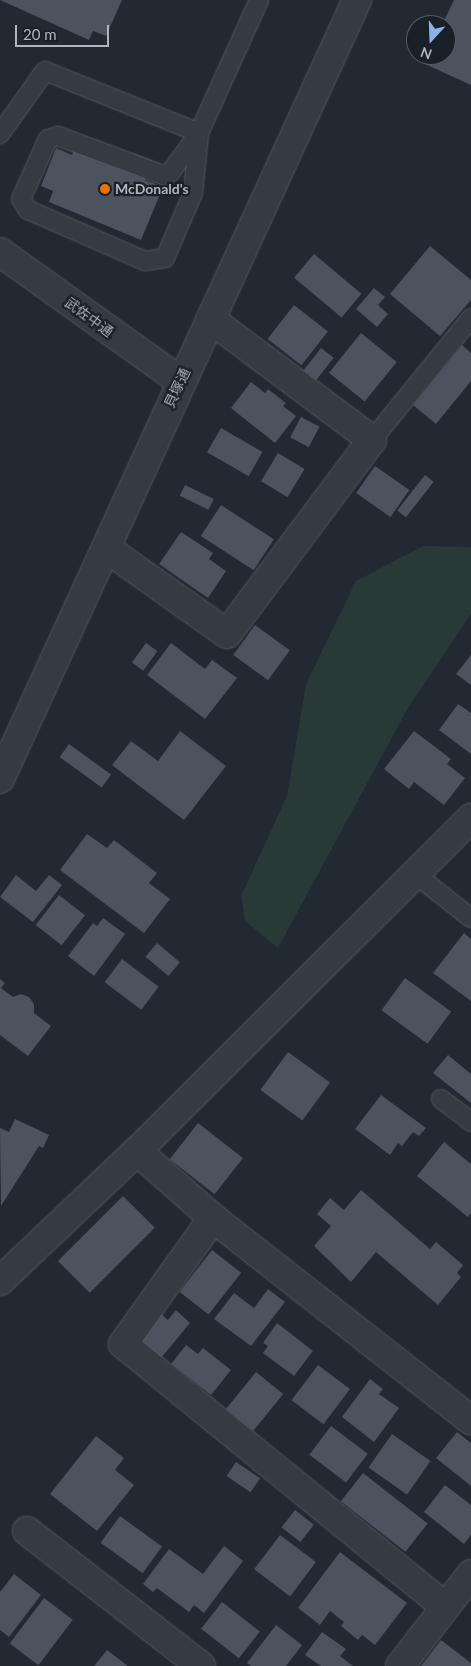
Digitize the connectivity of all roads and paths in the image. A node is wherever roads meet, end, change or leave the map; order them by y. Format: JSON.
{"nodes":[{"id":1,"x":259,"y":0,"type":"edge"},
{"id":2,"x":358,"y":0,"type":"edge"},
{"id":3,"x":199,"y":133,"type":"junction"},
{"id":4,"x":0,"y":134,"type":"edge"},
{"id":5,"x":0,"y":252,"type":"edge"},
{"id":6,"x":471,"y":318,"type":"edge"},
{"id":7,"x":210,"y":319,"type":"junction"},
{"id":8,"x":180,"y":382,"type":"junction"},
{"id":9,"x":372,"y":440,"type":"junction"},
{"id":10,"x":106,"y":548,"type":"junction"},
{"id":11,"x":0,"y":778,"type":"edge"},
{"id":12,"x":468,"y":826,"type":"edge"},
{"id":13,"x":415,"y":874,"type":"junction"},
{"id":14,"x":471,"y":918,"type":"edge"},
{"id":15,"x":441,"y":1099,"type":"dead end"},
{"id":16,"x":471,"y":1122,"type":"edge"},
{"id":17,"x":137,"y":1151,"type":"junction"},
{"id":18,"x":213,"y":1218,"type":"junction"},
{"id":19,"x":0,"y":1281,"type":"edge"},
{"id":20,"x":471,"y":1420,"type":"edge"},
{"id":21,"x":27,"y":1531,"type":"dead end"},
{"id":22,"x":468,"y":1584,"type":"edge"},
{"id":23,"x":445,"y":1607,"type":"junction"},
{"id":24,"x":201,"y":1666,"type":"edge"},
{"id":25,"x":400,"y":1666,"type":"edge"}],
"edges":[{"from":1,"to":3,"type":"lane"},
{"from":2,"to":7,"type":"street","name":"貝塚通"},
{"from":3,"to":3,"type":"lane"},
{"from":3,"to":4,"type":"lane"},
{"from":5,"to":8,"type":"street","name":"武佐中通"},
{"from":6,"to":9,"type":"lane"},
{"from":7,"to":8,"type":"street","name":"貝塚通"},
{"from":7,"to":9,"type":"street"},
{"from":8,"to":10,"type":"street","name":"貝塚通"},
{"from":9,"to":10,"type":"street"},
{"from":10,"to":11,"type":"street","name":"貝塚通"},
{"from":12,"to":13,"type":"street"},
{"from":13,"to":14,"type":"lane"},
{"from":13,"to":17,"type":"street"},
{"from":15,"to":16,"type":"lane"},
{"from":17,"to":18,"type":"street"},
{"from":17,"to":19,"type":"street"},
{"from":18,"to":20,"type":"street"},
{"from":18,"to":23,"type":"street"},
{"from":21,"to":24,"type":"street"},
{"from":22,"to":23,"type":"street"},
{"from":23,"to":25,"type":"street"}]}
